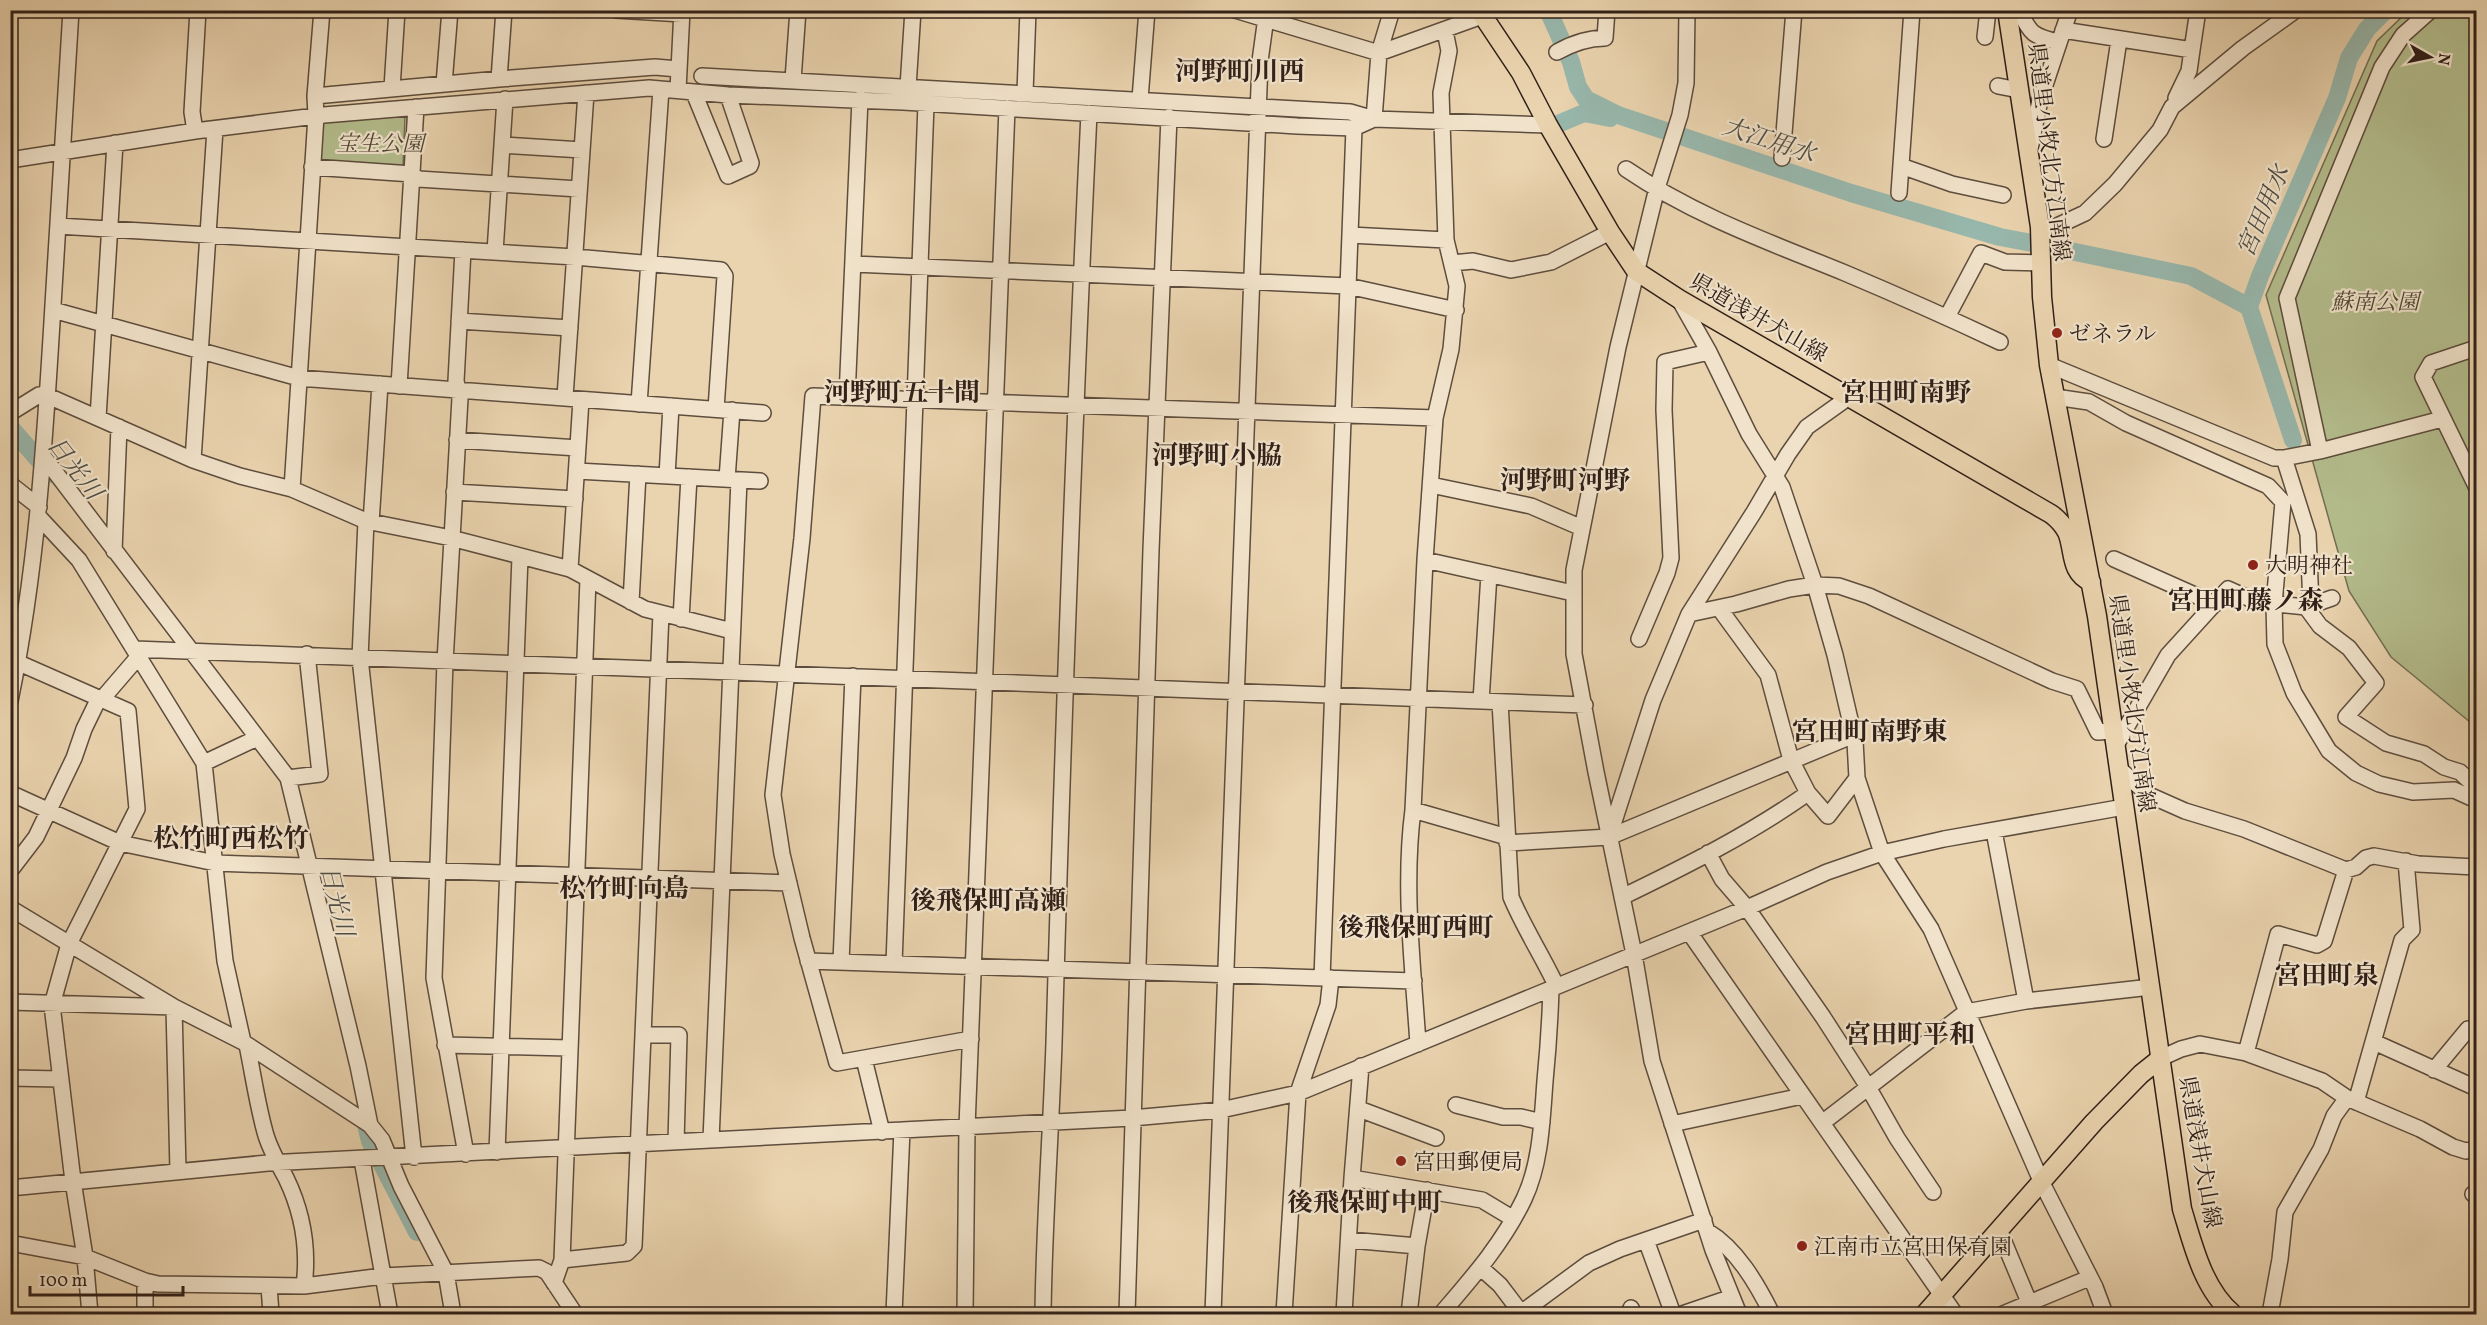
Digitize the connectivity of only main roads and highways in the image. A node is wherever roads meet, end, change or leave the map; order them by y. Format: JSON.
{"nodes":[{"id":1,"x":2007,"y":10,"type":"edge"},
{"id":2,"x":1480,"y":13,"type":"edge"},
{"id":3,"x":2091,"y":582,"type":"junction"},
{"id":4,"x":2161,"y":1058,"type":"junction"},
{"id":5,"x":1925,"y":1314,"type":"edge"},
{"id":6,"x":2233,"y":1314,"type":"edge"}],
"edges":[{"from":1,"to":3,"type":"main road","name":"県道里小牧北方江南線"},
{"from":2,"to":3,"type":"main road","name":"県道浅井犬山線"},
{"from":3,"to":4,"type":"main road","name":"県道里小牧北方江南線"},
{"from":4,"to":5,"type":"main road"},
{"from":4,"to":6,"type":"main road","name":"県道浅井犬山線"}]}
